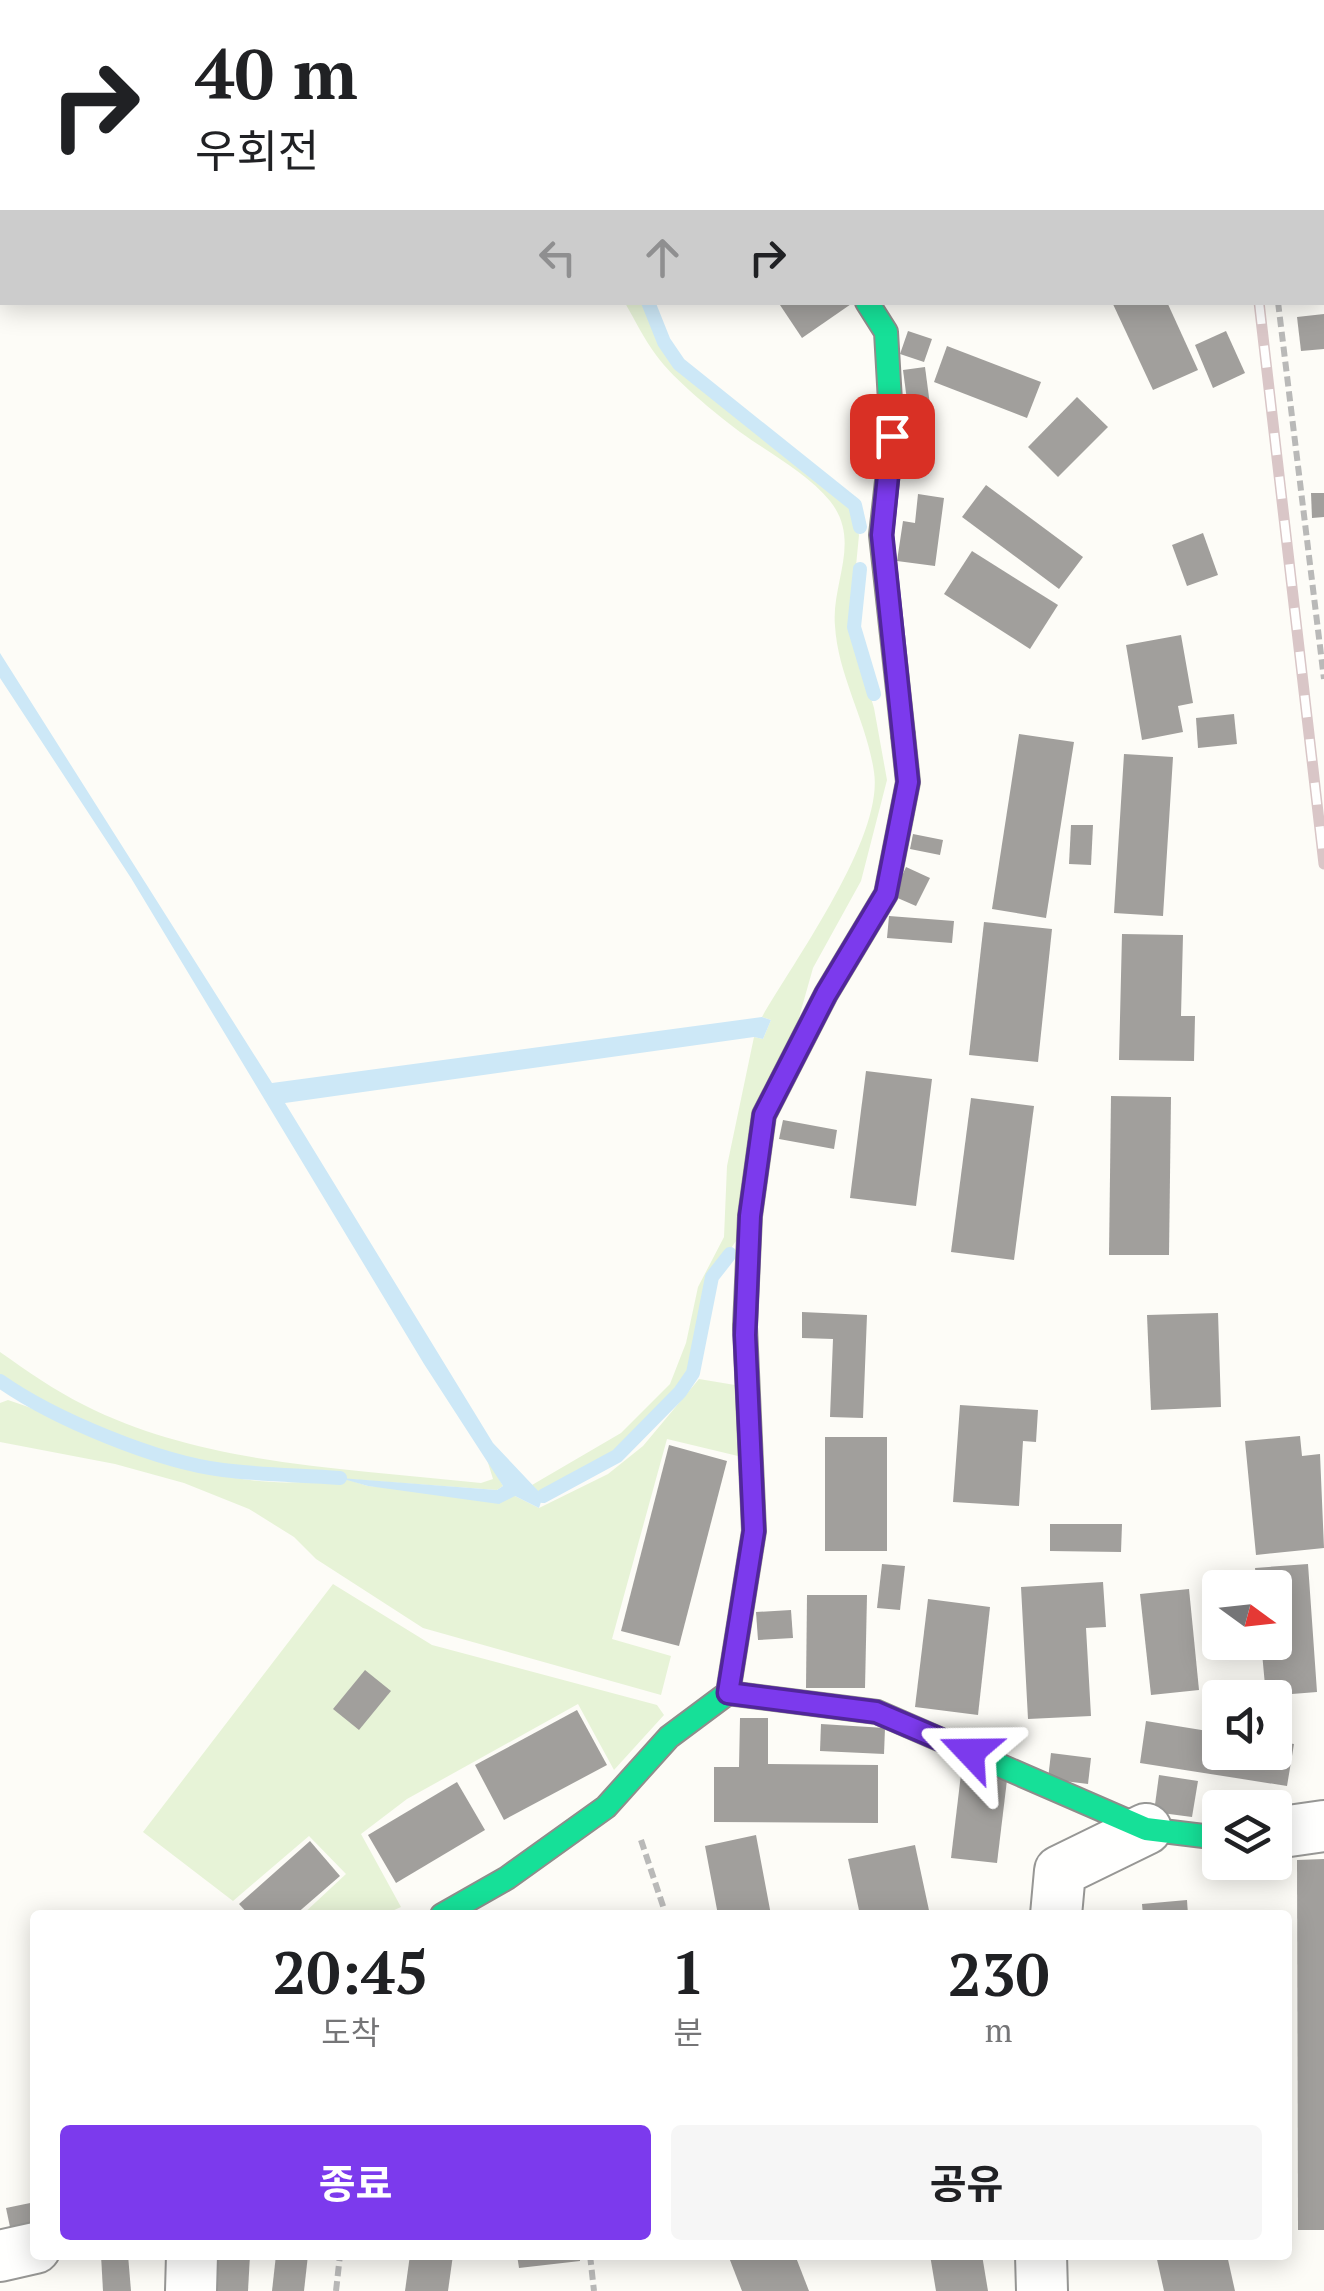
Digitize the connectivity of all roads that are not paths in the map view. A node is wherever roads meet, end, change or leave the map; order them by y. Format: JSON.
{"nodes":[{"id":1,"x":869,"y":305,"type":"edge"},
{"id":2,"x":728,"y":1693,"type":"junction"},
{"id":3,"x":1324,"y":1826,"type":"edge"},
{"id":4,"x":1146,"y":1829,"type":"junction"},
{"id":5,"x":1292,"y":1830,"type":"edge"},
{"id":6,"x":1202,"y":1836,"type":"edge"},
{"id":7,"x":451,"y":1910,"type":"edge"},
{"id":8,"x":1056,"y":1910,"type":"edge"},
{"id":9,"x":30,"y":2249,"type":"edge"},
{"id":10,"x":0,"y":2256,"type":"edge"},
{"id":11,"x":192,"y":2260,"type":"edge"},
{"id":12,"x":1040,"y":2260,"type":"edge"},
{"id":13,"x":191,"y":2291,"type":"edge"},
{"id":14,"x":1042,"y":2291,"type":"edge"}],
"edges":[{"from":1,"to":2,"type":"street"},
{"from":2,"to":4,"type":"street"},
{"from":2,"to":7,"type":"street"},
{"from":3,"to":5,"type":"street"},
{"from":4,"to":6,"type":"street"},
{"from":4,"to":8,"type":"street"},
{"from":9,"to":10,"type":"street"},
{"from":11,"to":13,"type":"street"},
{"from":12,"to":14,"type":"street"}]}
